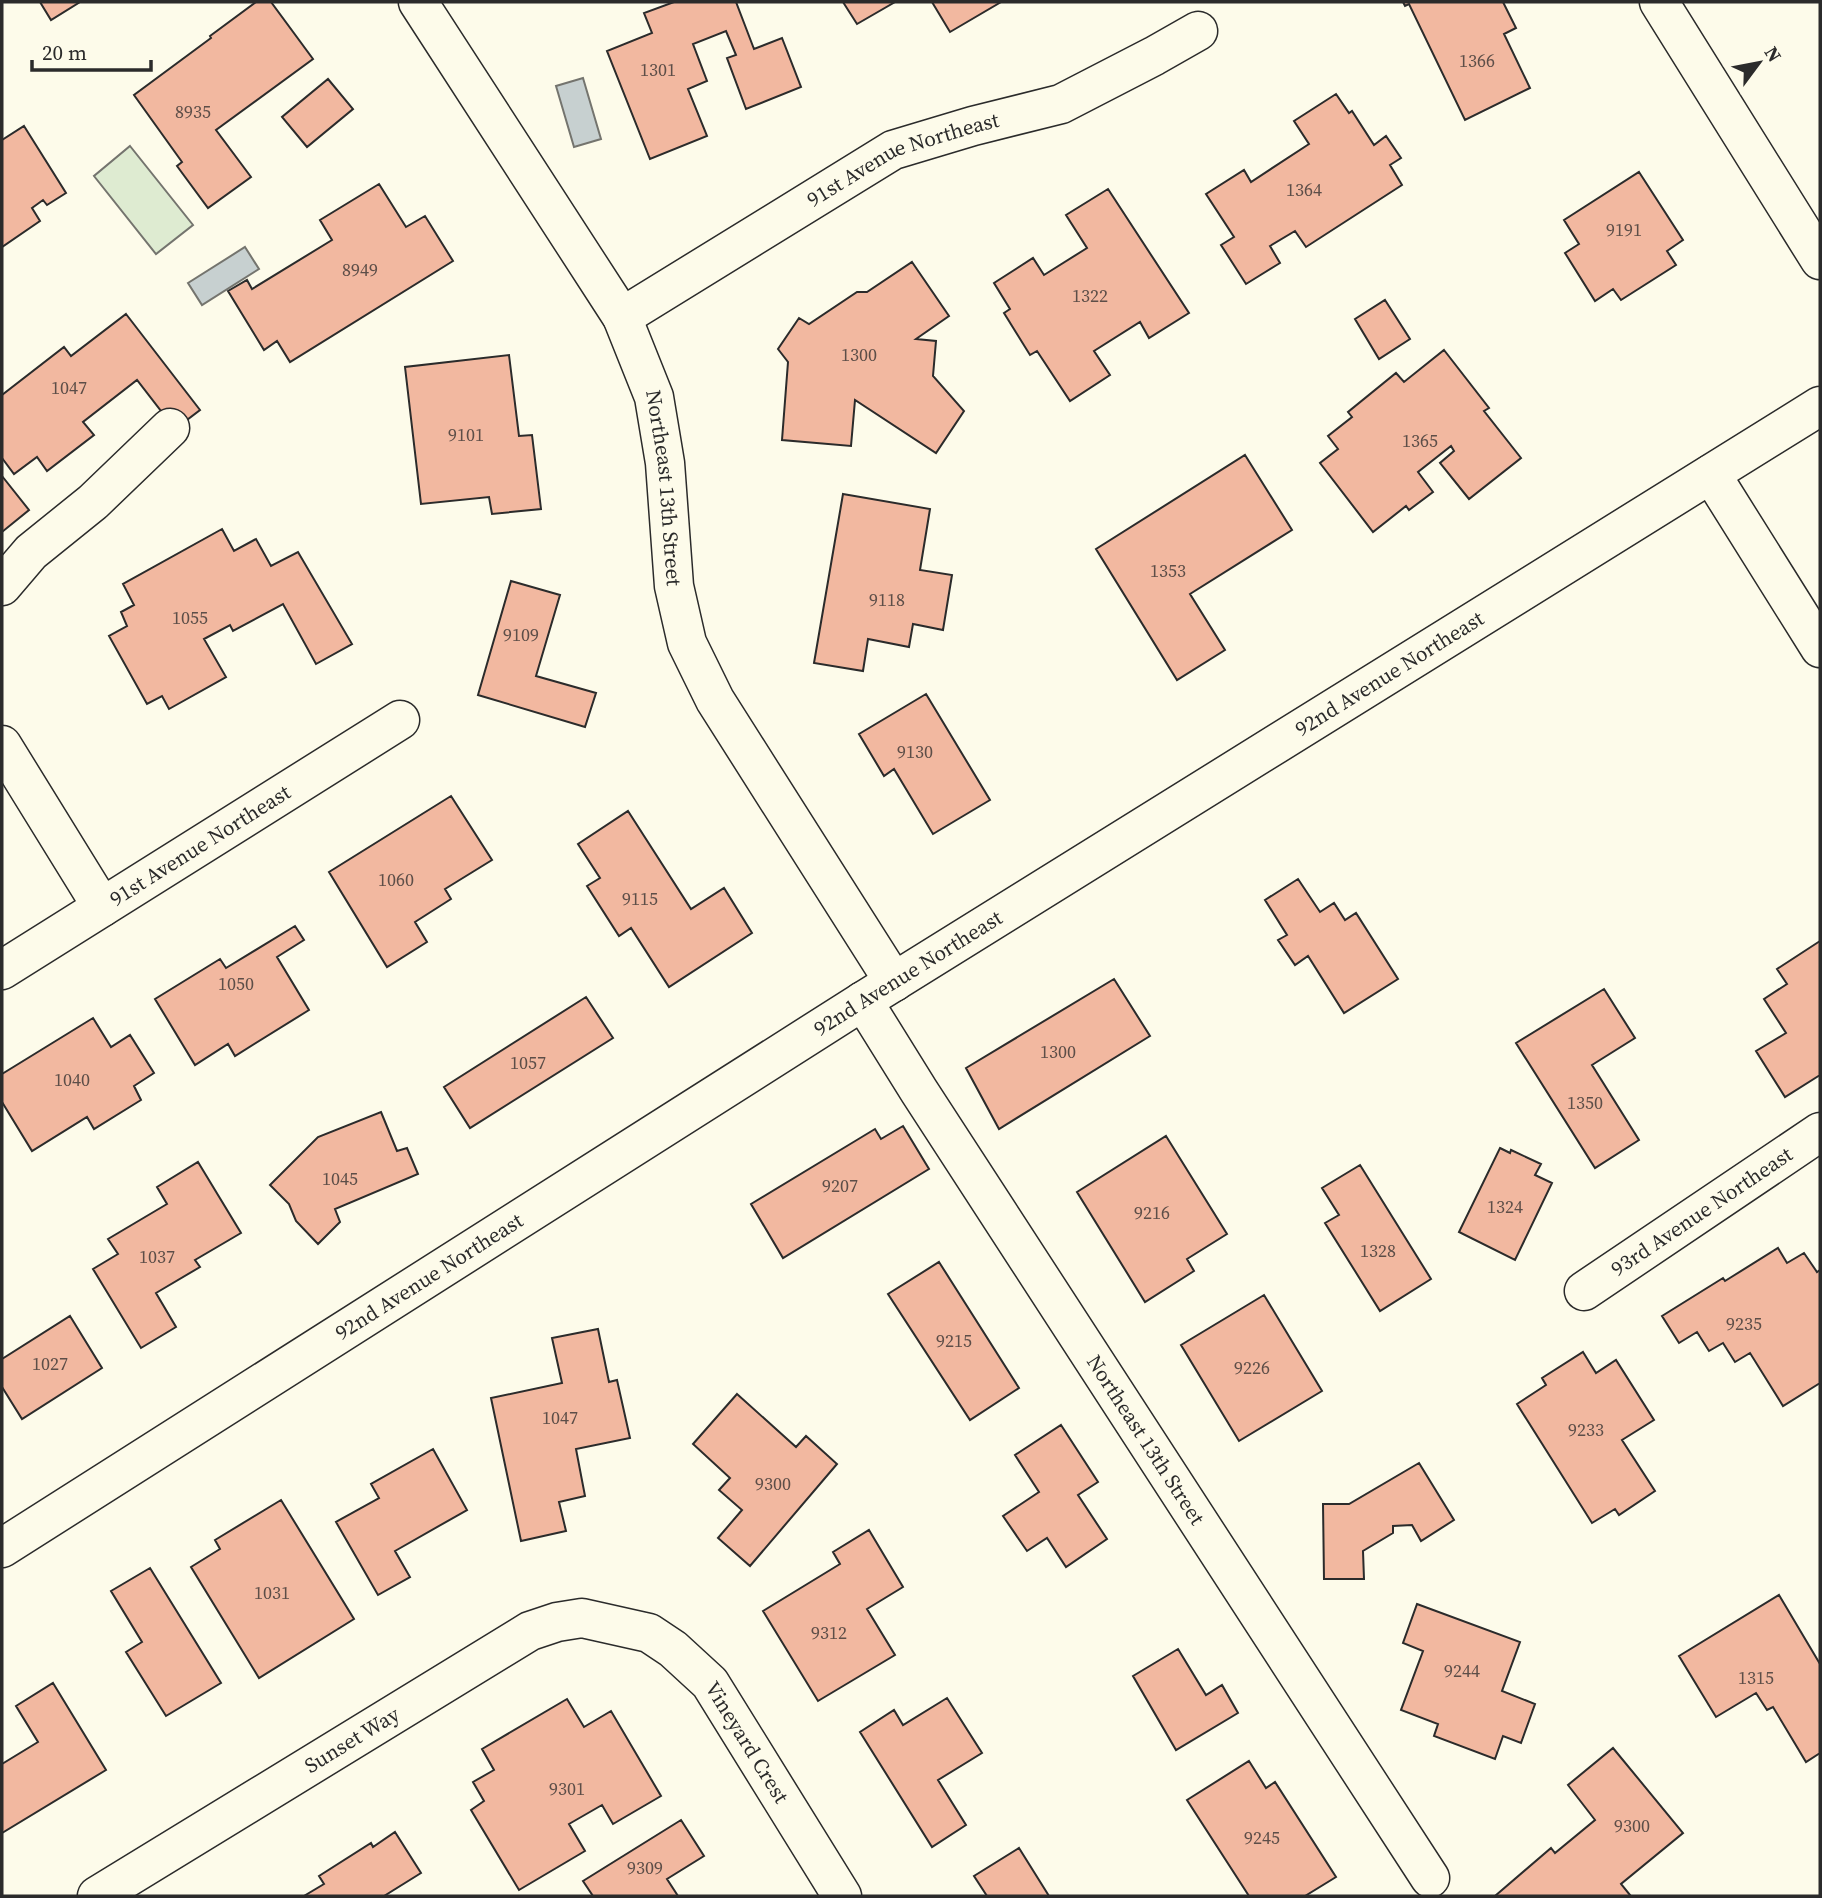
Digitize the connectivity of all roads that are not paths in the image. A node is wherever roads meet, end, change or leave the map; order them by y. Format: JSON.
{"nodes":[{"id":1,"x":418,"y":2,"type":"edge"},
{"id":2,"x":1659,"y":2,"type":"edge"},
{"id":3,"x":1198,"y":31,"type":"dead end"},
{"id":4,"x":1820,"y":260,"type":"edge"},
{"id":5,"x":622,"y":317,"type":"junction"},
{"id":6,"x":1820,"y":406,"type":"edge"},
{"id":7,"x":170,"y":429,"type":"dead end"},
{"id":8,"x":1711,"y":474,"type":"junction"},
{"id":9,"x":2,"y":586,"type":"edge"},
{"id":10,"x":1820,"y":648,"type":"edge"},
{"id":11,"x":400,"y":720,"type":"dead end"},
{"id":12,"x":2,"y":745,"type":"edge"},
{"id":13,"x":102,"y":907,"type":"junction"},
{"id":14,"x":2,"y":970,"type":"edge"},
{"id":15,"x":879,"y":992,"type":"junction"},
{"id":16,"x":1820,"y":1132,"type":"edge"},
{"id":17,"x":1584,"y":1291,"type":"dead end"},
{"id":18,"x":2,"y":1548,"type":"edge"},
{"id":19,"x":619,"y":1625,"type":"joint"},
{"id":20,"x":1430,"y":1878,"type":"dead end"},
{"id":21,"x":97,"y":1896,"type":"edge"},
{"id":22,"x":842,"y":1896,"type":"edge"}],
"edges":[{"from":1,"to":5,"type":"street","name":"Northeast 13th Street"},
{"from":2,"to":4,"type":"street"},
{"from":3,"to":5,"type":"street","name":"91st Avenue Northeast"},
{"from":5,"to":15,"type":"street","name":"Northeast 13th Street"},
{"from":6,"to":8,"type":"street","name":"92nd Avenue Northeast"},
{"from":7,"to":9,"type":"street"},
{"from":8,"to":10,"type":"street"},
{"from":8,"to":15,"type":"street","name":"92nd Avenue Northeast"},
{"from":11,"to":13,"type":"street","name":"91st Avenue Northeast"},
{"from":12,"to":13,"type":"street"},
{"from":13,"to":14,"type":"street","name":"91st Avenue Northeast"},
{"from":15,"to":18,"type":"street","name":"92nd Avenue Northeast"},
{"from":15,"to":20,"type":"street","name":"Northeast 13th Street"},
{"from":16,"to":17,"type":"street","name":"93rd Avenue Northeast"},
{"from":19,"to":21,"type":"street","name":"Sunset Way"},
{"from":19,"to":22,"type":"street","name":"Vineyard Crest"}]}
